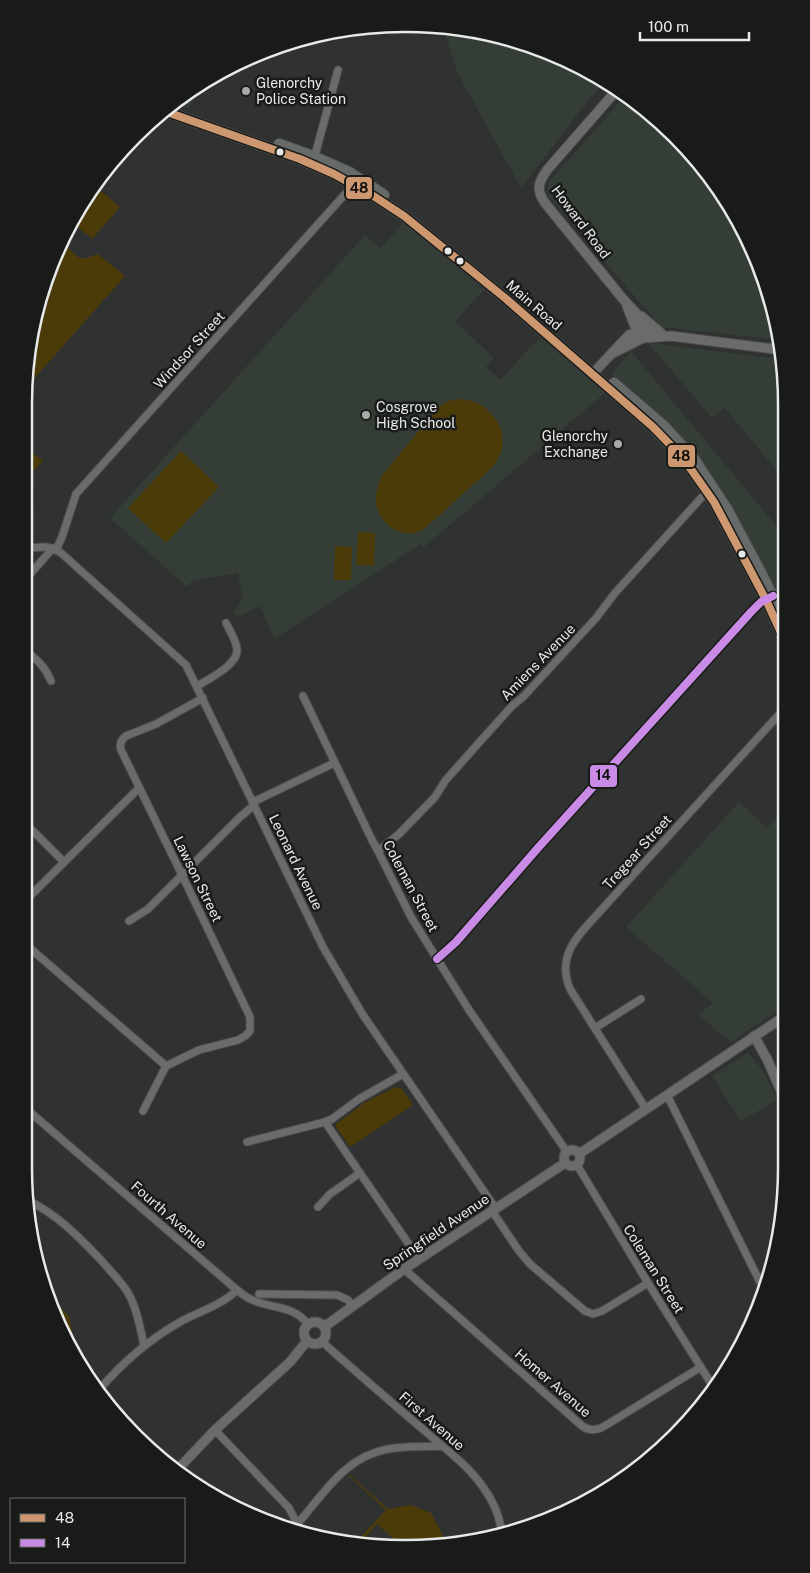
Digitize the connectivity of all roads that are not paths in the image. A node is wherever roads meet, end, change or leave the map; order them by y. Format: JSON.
{"nodes":[{"id":1,"x":338,"y":70,"type":"dead end"},
{"id":2,"x":613,"y":96,"type":"edge"},
{"id":3,"x":178,"y":109,"type":"edge"},
{"id":4,"x":172,"y":114,"type":"edge"},
{"id":5,"x":314,"y":160,"type":"junction"},
{"id":6,"x":357,"y":181,"type":"junction"},
{"id":7,"x":623,"y":299,"type":"junction"},
{"id":8,"x":636,"y":311,"type":"junction"},
{"id":9,"x":641,"y":333,"type":"junction"},
{"id":10,"x":661,"y":333,"type":"junction"},
{"id":11,"x":671,"y":336,"type":"junction"},
{"id":12,"x":773,"y":349,"type":"edge"},
{"id":13,"x":595,"y":371,"type":"junction"},
{"id":14,"x":712,"y":492,"type":"junction"},
{"id":15,"x":32,"y":547,"type":"edge"},
{"id":16,"x":54,"y":549,"type":"junction"},
{"id":17,"x":32,"y":571,"type":"edge"},
{"id":18,"x":770,"y":598,"type":"junction"},
{"id":19,"x":778,"y":610,"type":"edge"},
{"id":20,"x":778,"y":621,"type":"edge"},
{"id":21,"x":226,"y":622,"type":"dead end"},
{"id":22,"x":32,"y":656,"type":"edge"},
{"id":23,"x":51,"y":681,"type":"dead end"},
{"id":24,"x":197,"y":686,"type":"junction"},
{"id":25,"x":303,"y":696,"type":"dead end"},
{"id":26,"x":203,"y":698,"type":"junction"},
{"id":27,"x":778,"y":716,"type":"edge"},
{"id":28,"x":334,"y":763,"type":"junction"},
{"id":29,"x":139,"y":788,"type":"junction"},
{"id":30,"x":254,"y":804,"type":"junction"},
{"id":31,"x":32,"y":830,"type":"edge"},
{"id":32,"x":378,"y":851,"type":"junction"},
{"id":33,"x":64,"y":862,"type":"junction"},
{"id":34,"x":182,"y":875,"type":"junction"},
{"id":35,"x":32,"y":894,"type":"edge"},
{"id":36,"x":128,"y":921,"type":"dead end"},
{"id":37,"x":32,"y":950,"type":"edge"},
{"id":38,"x":437,"y":959,"type":"junction"},
{"id":39,"x":641,"y":999,"type":"dead end"},
{"id":40,"x":778,"y":1021,"type":"edge"},
{"id":41,"x":595,"y":1028,"type":"junction"},
{"id":42,"x":754,"y":1036,"type":"junction"},
{"id":43,"x":166,"y":1066,"type":"junction"},
{"id":44,"x":403,"y":1074,"type":"junction"},
{"id":45,"x":778,"y":1084,"type":"edge"},
{"id":46,"x":667,"y":1095,"type":"junction"},
{"id":47,"x":646,"y":1109,"type":"junction"},
{"id":48,"x":144,"y":1111,"type":"dead end"},
{"id":49,"x":32,"y":1114,"type":"edge"},
{"id":50,"x":325,"y":1122,"type":"junction"},
{"id":51,"x":247,"y":1142,"type":"dead end"},
{"id":52,"x":567,"y":1152,"type":"junction"},
{"id":53,"x":579,"y":1154,"type":"junction"},
{"id":54,"x":565,"y":1163,"type":"junction"},
{"id":55,"x":577,"y":1165,"type":"junction"},
{"id":56,"x":360,"y":1173,"type":"junction"},
{"id":57,"x":34,"y":1204,"type":"edge"},
{"id":58,"x":318,"y":1207,"type":"dead end"},
{"id":59,"x":494,"y":1210,"type":"junction"},
{"id":60,"x":419,"y":1259,"type":"junction"},
{"id":61,"x":404,"y":1269,"type":"junction"},
{"id":62,"x":760,"y":1282,"type":"edge"},
{"id":63,"x":648,"y":1283,"type":"junction"},
{"id":64,"x":237,"y":1290,"type":"junction"},
{"id":65,"x":259,"y":1294,"type":"dead end"},
{"id":66,"x":352,"y":1306,"type":"junction"},
{"id":67,"x":308,"y":1324,"type":"junction"},
{"id":68,"x":324,"y":1327,"type":"junction"},
{"id":69,"x":307,"y":1341,"type":"junction"},
{"id":70,"x":322,"y":1341,"type":"junction"},
{"id":71,"x":144,"y":1345,"type":"junction"},
{"id":72,"x":701,"y":1367,"type":"junction"},
{"id":73,"x":710,"y":1382,"type":"edge"},
{"id":74,"x":103,"y":1386,"type":"edge"},
{"id":75,"x":215,"y":1430,"type":"junction"},
{"id":76,"x":442,"y":1446,"type":"junction"},
{"id":77,"x":181,"y":1466,"type":"edge"},
{"id":78,"x":294,"y":1524,"type":"edge"},
{"id":79,"x":297,"y":1525,"type":"edge"},
{"id":80,"x":500,"y":1528,"type":"edge"}],
"edges":[{"from":1,"to":5,"type":"street"},
{"from":2,"to":7,"type":"street","name":"Howard Road"},
{"from":3,"to":5,"type":"main road","name":"Main Road"},
{"from":4,"to":5,"type":"main road","name":"Main Road"},
{"from":5,"to":6,"type":"main road","name":"Main Road"},
{"from":6,"to":13,"type":"main road","name":"Main Road"},
{"from":6,"to":16,"type":"street","name":"Windsor Street"},
{"from":7,"to":8,"type":"street","name":"Howard Road"},
{"from":7,"to":9,"type":"street","name":"Howard Road"},
{"from":8,"to":9,"type":"street","name":"Howard Road"},
{"from":8,"to":10,"type":"street"},
{"from":9,"to":10,"type":"street"},
{"from":9,"to":11,"type":"street"},
{"from":9,"to":13,"type":"street"},
{"from":10,"to":11,"type":"street"},
{"from":11,"to":12,"type":"street"},
{"from":13,"to":14,"type":"main road","name":"Main Road"},
{"from":14,"to":18,"type":"main road","name":"Main Road"},
{"from":14,"to":32,"type":"street","name":"Amiens Avenue"},
{"from":15,"to":16,"type":"street"},
{"from":16,"to":17,"type":"street","name":"Windsor Street"},
{"from":16,"to":24,"type":"street","name":"Leonard Avenue"},
{"from":18,"to":19,"type":"main road","name":"Main Road"},
{"from":18,"to":20,"type":"main road","name":"Main Road"},
{"from":18,"to":38,"type":"street"},
{"from":21,"to":24,"type":"street"},
{"from":22,"to":23,"type":"street"},
{"from":24,"to":26,"type":"street","name":"Leonard Avenue"},
{"from":25,"to":28,"type":"street","name":"Coleman Street"},
{"from":26,"to":29,"type":"street","name":"Lawson Street"},
{"from":26,"to":30,"type":"street","name":"Leonard Avenue"},
{"from":27,"to":41,"type":"street","name":"Tregear Street"},
{"from":28,"to":30,"type":"street"},
{"from":28,"to":32,"type":"street","name":"Coleman Street"},
{"from":29,"to":33,"type":"street"},
{"from":29,"to":34,"type":"street","name":"Lawson Street"},
{"from":30,"to":34,"type":"street"},
{"from":30,"to":44,"type":"street","name":"Leonard Avenue"},
{"from":31,"to":33,"type":"street"},
{"from":32,"to":38,"type":"street","name":"Coleman Street"},
{"from":33,"to":35,"type":"street"},
{"from":34,"to":36,"type":"street"},
{"from":34,"to":43,"type":"street","name":"Lawson Street"},
{"from":37,"to":43,"type":"street"},
{"from":38,"to":52,"type":"street","name":"Coleman Street"},
{"from":39,"to":41,"type":"street"},
{"from":40,"to":42,"type":"street"},
{"from":41,"to":47,"type":"street","name":"Tregear Street"},
{"from":42,"to":45,"type":"street"},
{"from":42,"to":46,"type":"street"},
{"from":43,"to":48,"type":"street"},
{"from":44,"to":50,"type":"street"},
{"from":44,"to":59,"type":"street","name":"Leonard Avenue"},
{"from":46,"to":47,"type":"street"},
{"from":46,"to":62,"type":"street"},
{"from":47,"to":53,"type":"street"},
{"from":49,"to":64,"type":"street","name":"Fourth Avenue"},
{"from":50,"to":51,"type":"street"},
{"from":50,"to":56,"type":"street"},
{"from":52,"to":53,"type":"street"},
{"from":52,"to":54,"type":"street"},
{"from":53,"to":55,"type":"street"},
{"from":54,"to":55,"type":"street"},
{"from":54,"to":59,"type":"street","name":"Springfield Avenue"},
{"from":55,"to":63,"type":"street","name":"Coleman Street"},
{"from":56,"to":58,"type":"street"},
{"from":56,"to":60,"type":"street"},
{"from":57,"to":71,"type":"street"},
{"from":59,"to":60,"type":"street","name":"Springfield Avenue"},
{"from":59,"to":63,"type":"street","name":"Leonard Avenue"},
{"from":60,"to":61,"type":"street","name":"Springfield Avenue"},
{"from":61,"to":66,"type":"street","name":"Springfield Avenue"},
{"from":61,"to":72,"type":"street","name":"Homer Avenue"},
{"from":63,"to":72,"type":"street","name":"Coleman Street"},
{"from":64,"to":67,"type":"street","name":"Fourth Avenue"},
{"from":64,"to":71,"type":"street"},
{"from":65,"to":66,"type":"street"},
{"from":66,"to":68,"type":"street","name":"Springfield Avenue"},
{"from":67,"to":68,"type":"street"},
{"from":67,"to":69,"type":"street"},
{"from":68,"to":70,"type":"street"},
{"from":69,"to":70,"type":"street"},
{"from":69,"to":75,"type":"street"},
{"from":70,"to":76,"type":"street","name":"First Avenue"},
{"from":71,"to":74,"type":"street"},
{"from":72,"to":73,"type":"street","name":"Coleman Street"},
{"from":75,"to":77,"type":"street"},
{"from":75,"to":78,"type":"street"},
{"from":76,"to":79,"type":"street"},
{"from":76,"to":80,"type":"street","name":"First Avenue"}]}
